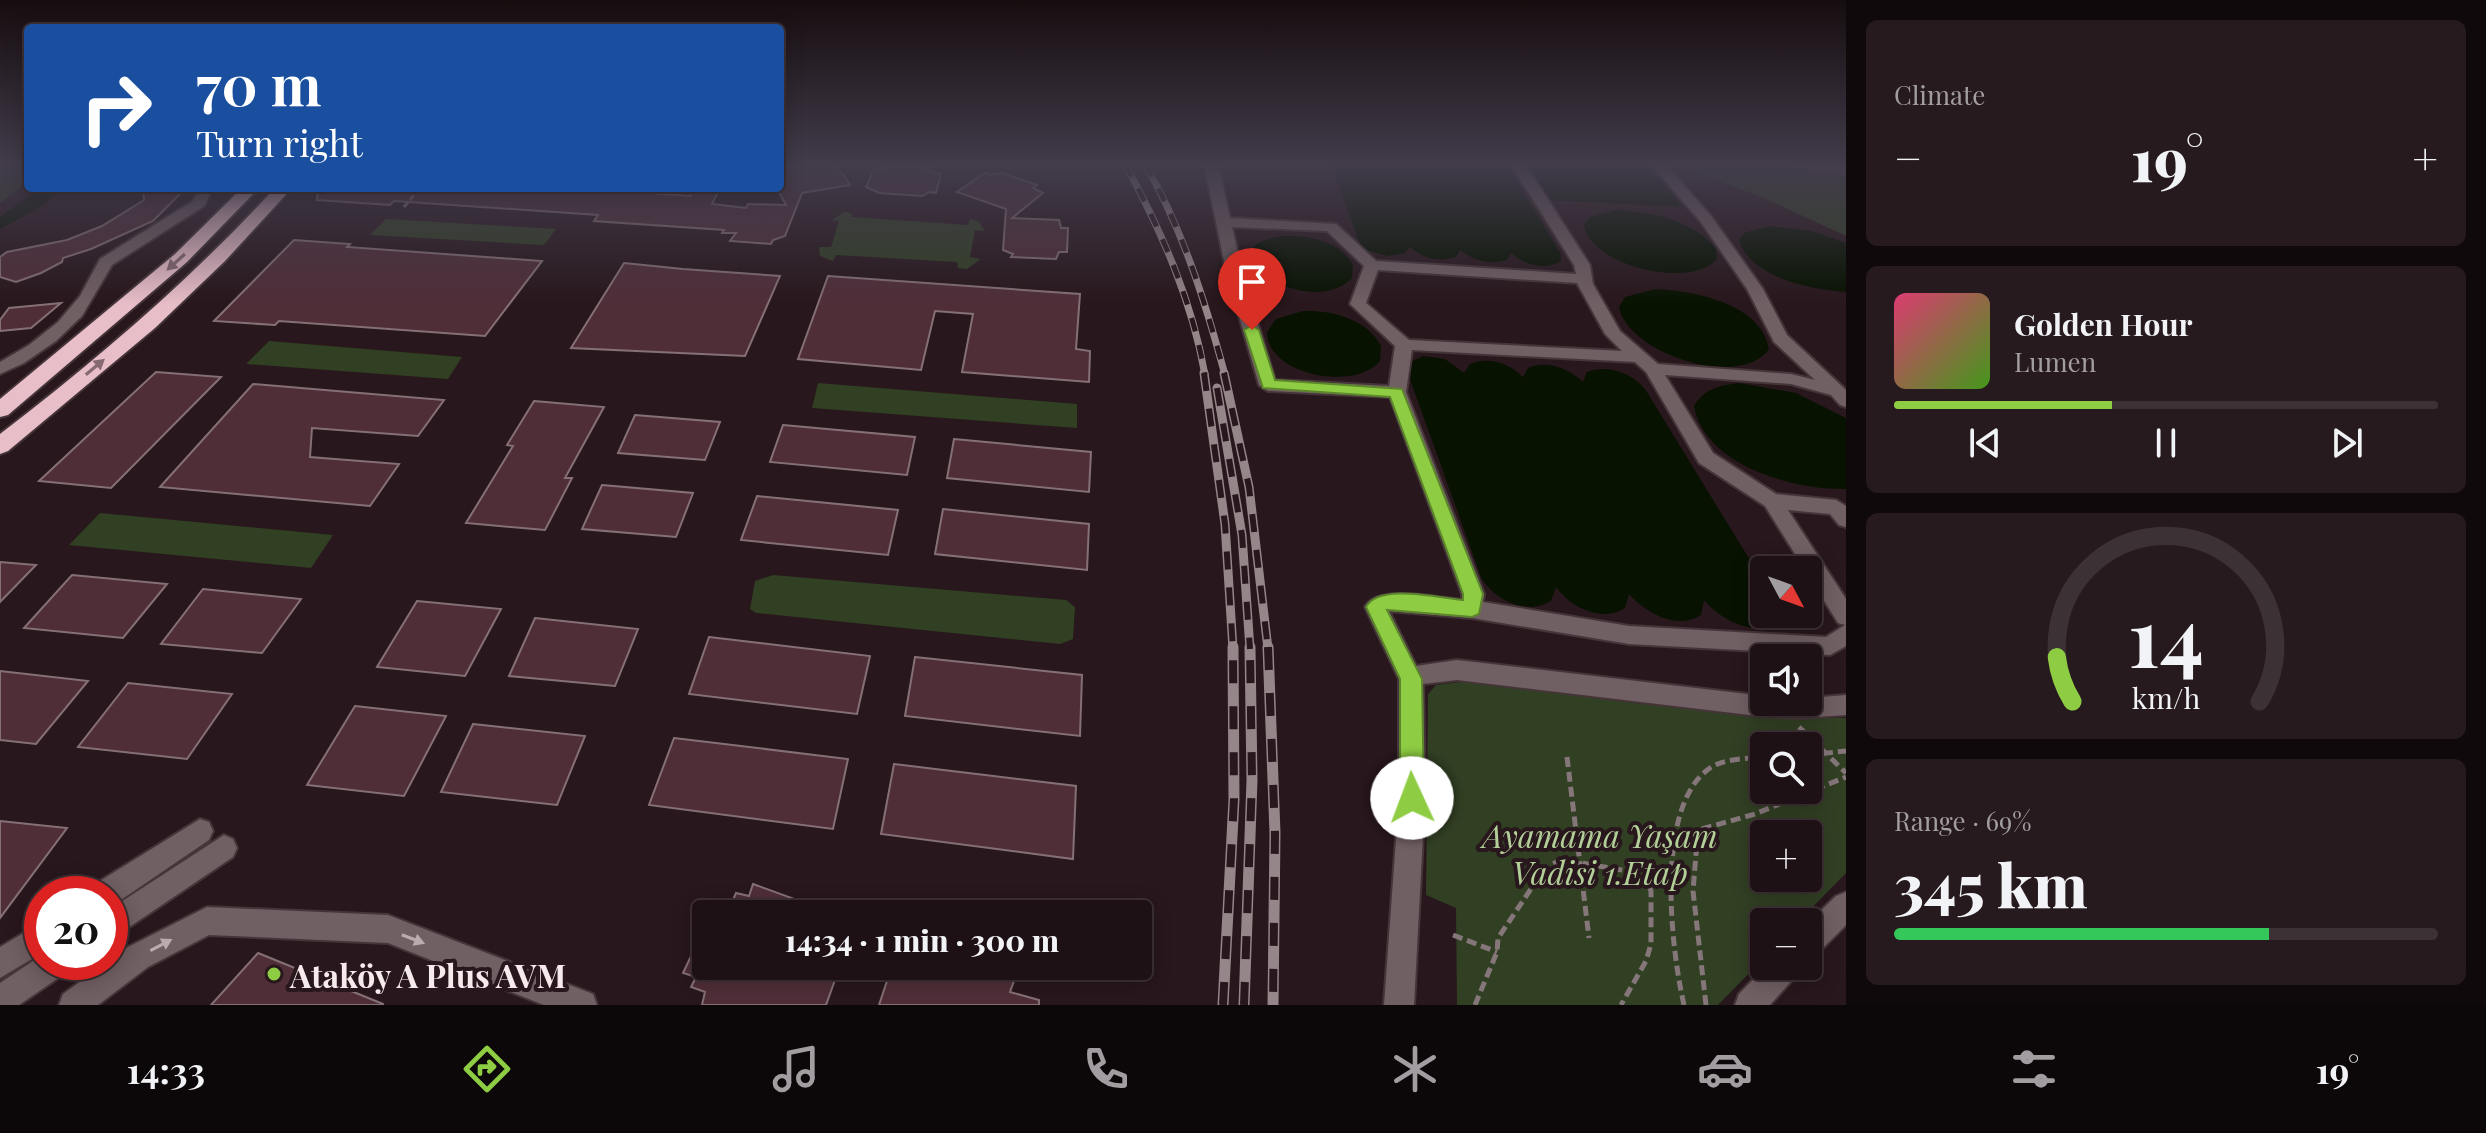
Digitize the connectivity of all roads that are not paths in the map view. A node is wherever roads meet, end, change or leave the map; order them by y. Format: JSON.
{"nodes":[{"id":1,"x":186,"y":211,"type":"edge"},
{"id":2,"x":228,"y":211,"type":"edge"},
{"id":3,"x":262,"y":211,"type":"edge"},
{"id":4,"x":1221,"y":211,"type":"edge"},
{"id":5,"x":1548,"y":211,"type":"edge"},
{"id":6,"x":1699,"y":211,"type":"edge"},
{"id":7,"x":1223,"y":222,"type":"junction"},
{"id":8,"x":1372,"y":265,"type":"junction"},
{"id":9,"x":1584,"y":279,"type":"junction"},
{"id":10,"x":1404,"y":345,"type":"junction"},
{"id":11,"x":1646,"y":363,"type":"junction"},
{"id":12,"x":0,"y":369,"type":"edge"},
{"id":13,"x":1397,"y":392,"type":"junction"},
{"id":14,"x":1842,"y":396,"type":"edge"},
{"id":15,"x":0,"y":410,"type":"edge"},
{"id":16,"x":36,"y":418,"type":"junction"},
{"id":17,"x":0,"y":446,"type":"edge"},
{"id":18,"x":0,"y":460,"type":"edge"},
{"id":19,"x":1772,"y":501,"type":"junction"},
{"id":20,"x":1846,"y":520,"type":"edge"},
{"id":21,"x":1472,"y":609,"type":"junction"},
{"id":22,"x":1846,"y":617,"type":"edge"},
{"id":23,"x":1846,"y":634,"type":"edge"},
{"id":24,"x":1411,"y":679,"type":"junction"},
{"id":25,"x":1846,"y":705,"type":"edge"},
{"id":26,"x":200,"y":831,"type":"dead end"},
{"id":27,"x":224,"y":848,"type":"dead end"},
{"id":28,"x":128,"y":879,"type":"edge"},
{"id":29,"x":1846,"y":906,"type":"edge"},
{"id":30,"x":128,"y":914,"type":"edge"},
{"id":31,"x":1822,"y":929,"type":"edge"},
{"id":32,"x":24,"y":948,"type":"edge"},
{"id":33,"x":0,"y":964,"type":"edge"},
{"id":34,"x":30,"y":980,"type":"edge"},
{"id":35,"x":1773,"y":980,"type":"edge"},
{"id":36,"x":0,"y":1000,"type":"edge"},
{"id":37,"x":74,"y":1005,"type":"edge"},
{"id":38,"x":582,"y":1005,"type":"edge"},
{"id":39,"x":1399,"y":1005,"type":"edge"},
{"id":40,"x":1750,"y":1005,"type":"edge"}],
"edges":[{"from":1,"to":12,"type":"street"},
{"from":2,"to":15,"type":"highway","one_way":true},
{"from":16,"to":3,"type":"highway","one_way":true},
{"from":4,"to":7,"type":"street"},
{"from":5,"to":9,"type":"street"},
{"from":6,"to":14,"type":"street"},
{"from":7,"to":8,"type":"street"},
{"from":7,"to":13,"type":"street"},
{"from":8,"to":9,"type":"street"},
{"from":8,"to":10,"type":"street"},
{"from":9,"to":11,"type":"street"},
{"from":10,"to":11,"type":"street"},
{"from":10,"to":13,"type":"street"},
{"from":11,"to":14,"type":"street"},
{"from":11,"to":19,"type":"street"},
{"from":13,"to":21,"type":"street"},
{"from":16,"to":17,"type":"highway"},
{"from":16,"to":18,"type":"highway"},
{"from":19,"to":20,"type":"street"},
{"from":19,"to":22,"type":"street"},
{"from":21,"to":23,"type":"street"},
{"from":21,"to":24,"type":"street"},
{"from":24,"to":25,"type":"street"},
{"from":24,"to":39,"type":"street"},
{"from":26,"to":28,"type":"street"},
{"from":27,"to":30,"type":"street"},
{"from":29,"to":31,"type":"street"},
{"from":32,"to":33,"type":"street"},
{"from":34,"to":36,"type":"street"},
{"from":35,"to":40,"type":"street"},
{"from":37,"to":38,"type":"street","one_way":true}]}
